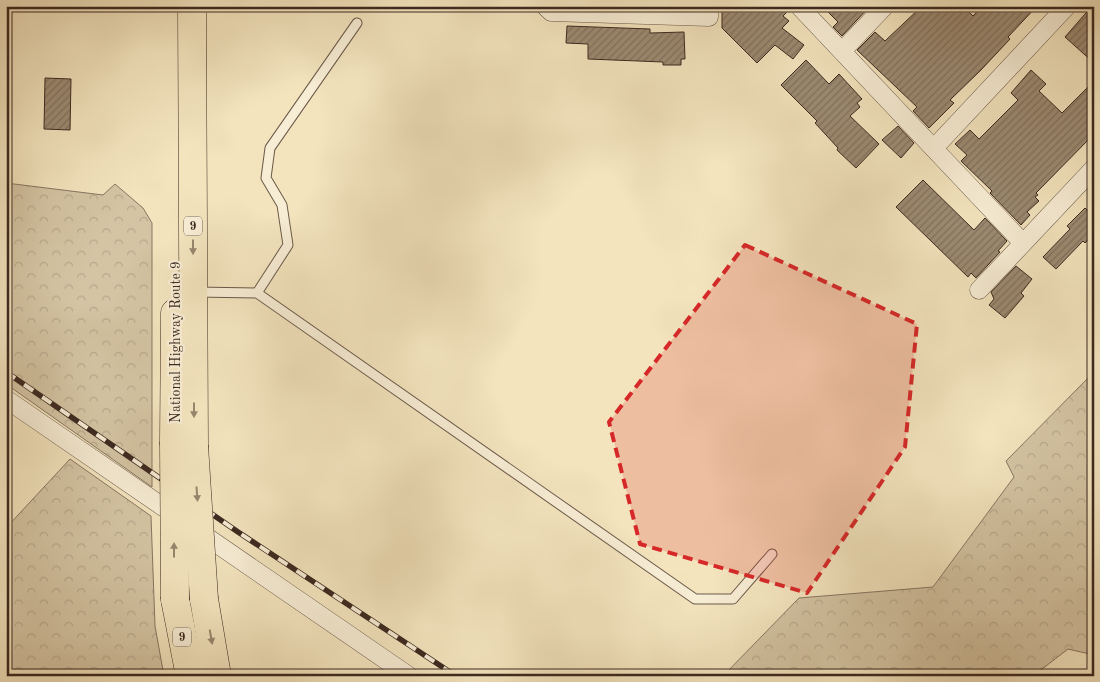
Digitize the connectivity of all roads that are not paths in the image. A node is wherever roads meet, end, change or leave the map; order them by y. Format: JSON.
{"nodes":[{"id":1,"x":177,"y":6,"type":"edge"},
{"id":2,"x":192,"y":6,"type":"edge"},
{"id":3,"x":545,"y":6,"type":"edge"},
{"id":4,"x":709,"y":6,"type":"edge"},
{"id":5,"x":799,"y":6,"type":"edge"},
{"id":6,"x":885,"y":6,"type":"edge"},
{"id":7,"x":1067,"y":6,"type":"edge"},
{"id":8,"x":609,"y":10,"type":"edge"},
{"id":9,"x":357,"y":23,"type":"dead end"},
{"id":10,"x":842,"y":51,"type":"junction"},
{"id":11,"x":934,"y":148,"type":"junction"},
{"id":12,"x":1094,"y":168,"type":"edge"},
{"id":13,"x":1023,"y":243,"type":"junction"},
{"id":14,"x":979,"y":290,"type":"dead end"},
{"id":15,"x":194,"y":292,"type":"junction"},
{"id":16,"x":257,"y":293,"type":"junction"},
{"id":17,"x":6,"y":399,"type":"edge"},
{"id":18,"x":184,"y":444,"type":"junction"},
{"id":19,"x":772,"y":554,"type":"dead end"},
{"id":20,"x":190,"y":676,"type":"edge"},
{"id":21,"x":218,"y":676,"type":"edge"},
{"id":22,"x":409,"y":676,"type":"edge"}],
"edges":[{"from":1,"to":18,"type":"highway","name":"National Highway Route 9","number":"9"},
{"from":2,"to":15,"type":"highway","name":"National Highway Route 9","number":"9","one_way":true},
{"from":3,"to":8,"type":"street"},
{"from":4,"to":8,"type":"street"},
{"from":5,"to":10,"type":"street"},
{"from":6,"to":10,"type":"street"},
{"from":7,"to":11,"type":"street"},
{"from":9,"to":16,"type":"lane"},
{"from":10,"to":11,"type":"street"},
{"from":11,"to":13,"type":"street"},
{"from":12,"to":13,"type":"street"},
{"from":13,"to":14,"type":"street"},
{"from":15,"to":16,"type":"lane"},
{"from":15,"to":18,"type":"highway","name":"National Highway Route 9","number":"9","one_way":true},
{"from":16,"to":19,"type":"lane"},
{"from":17,"to":22,"type":"street"},
{"from":20,"to":18,"type":"highway","name":"National Highway Route 9","number":"9","one_way":true,"bridge":true},
{"from":18,"to":21,"type":"highway","name":"National Highway Route 9","number":"9","one_way":true,"bridge":true}]}
